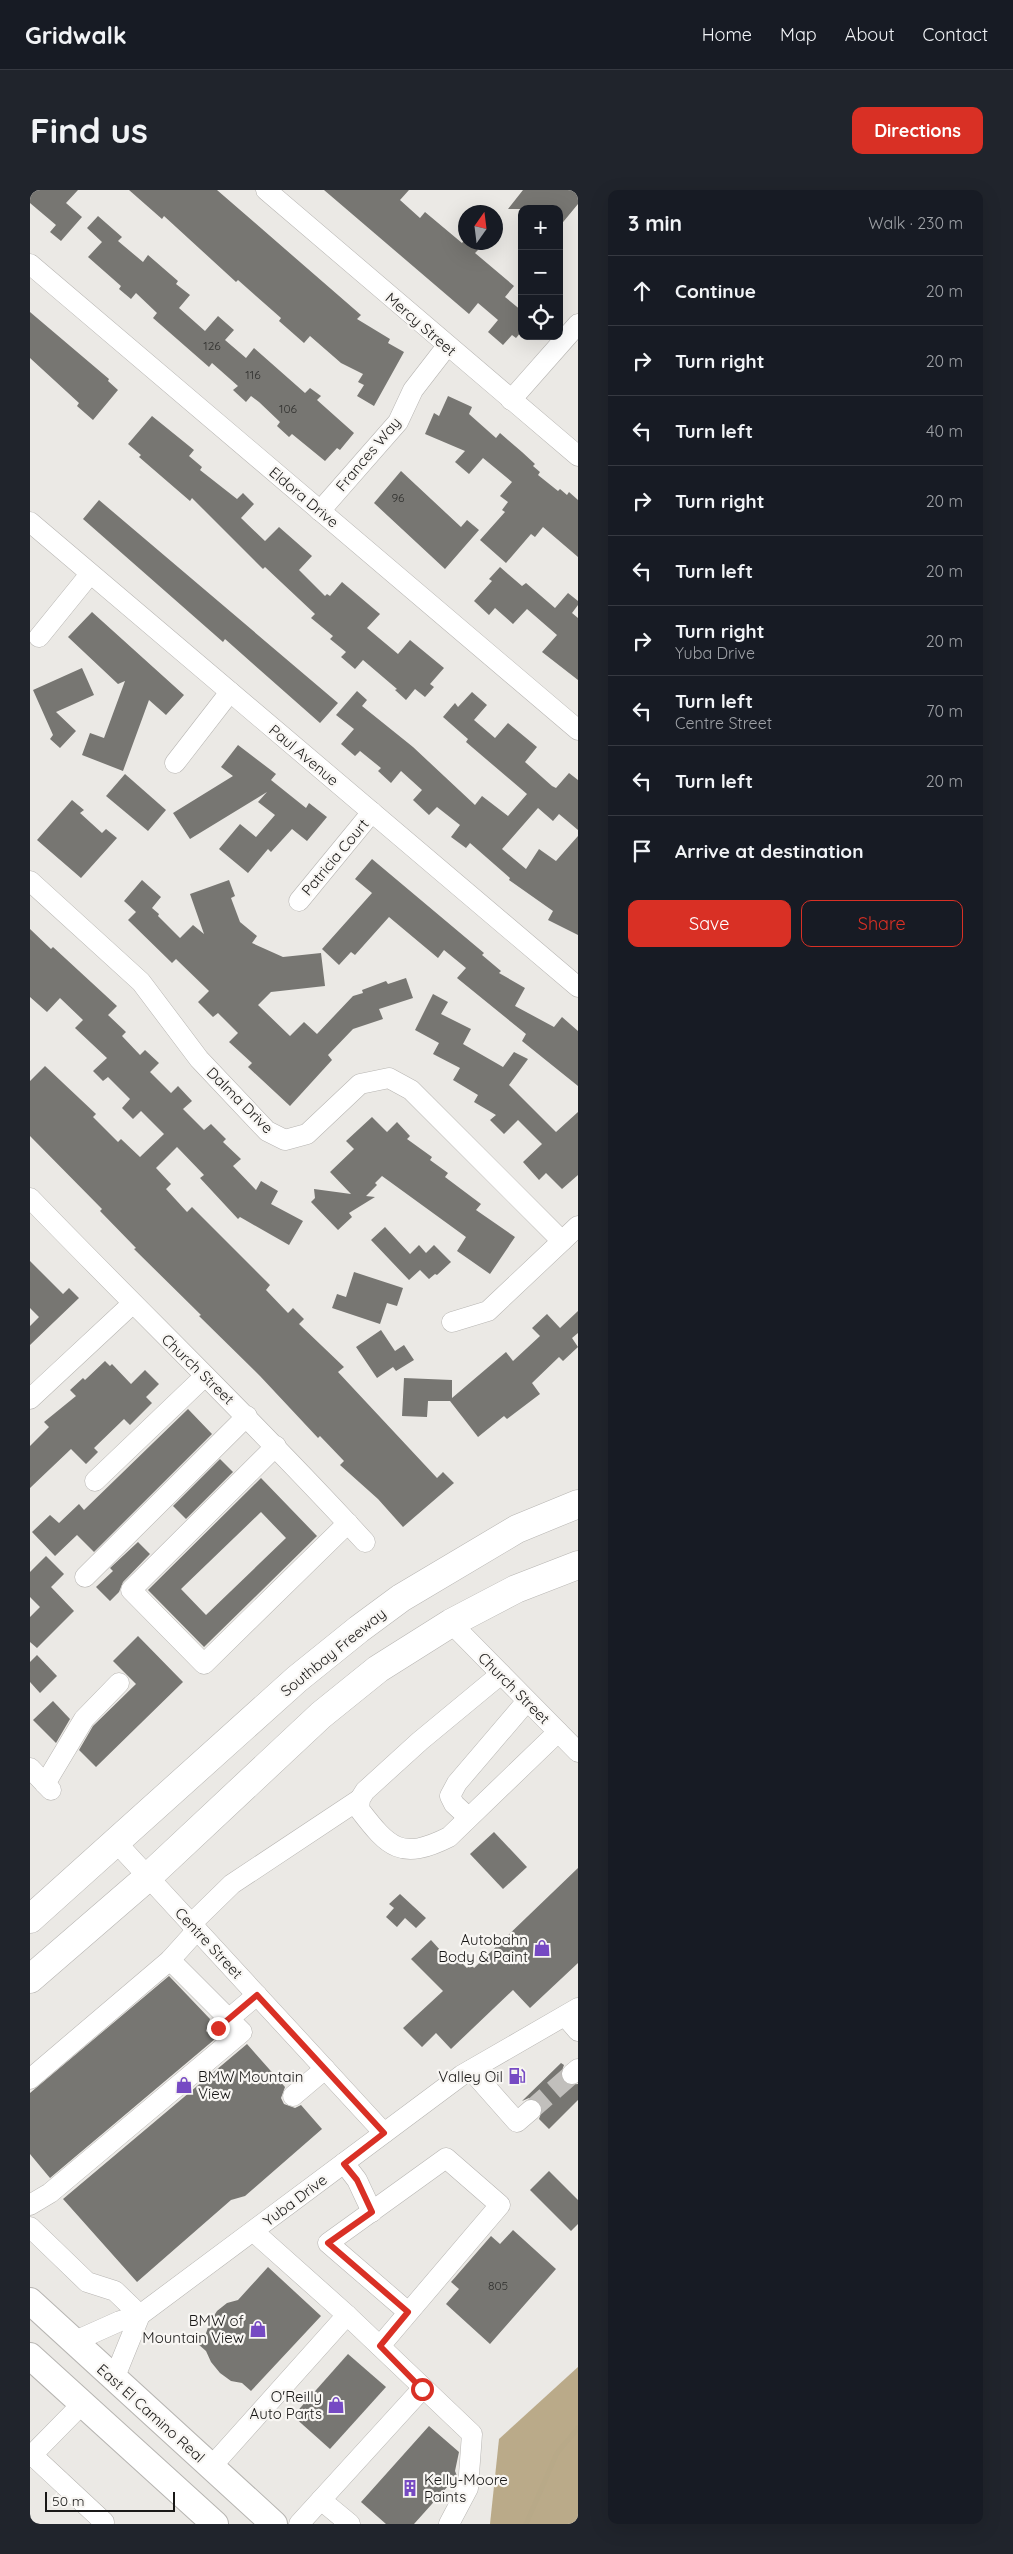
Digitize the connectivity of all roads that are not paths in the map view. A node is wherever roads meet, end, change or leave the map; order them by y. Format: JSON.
{"nodes":[{"id":1,"x":266,"y":190,"type":"edge"},
{"id":2,"x":30,"y":264,"type":"edge"},
{"id":3,"x":578,"y":324,"type":"edge"},
{"id":4,"x":447,"y":346,"type":"junction"},
{"id":5,"x":511,"y":400,"type":"junction"},
{"id":6,"x":578,"y":456,"type":"edge"},
{"id":7,"x":320,"y":511,"type":"junction"},
{"id":8,"x":30,"y":522,"type":"edge"},
{"id":9,"x":90,"y":574,"type":"junction"},
{"id":10,"x":39,"y":638,"type":"dead end"},
{"id":11,"x":230,"y":692,"type":"junction"},
{"id":12,"x":578,"y":730,"type":"edge"},
{"id":13,"x":175,"y":763,"type":"dead end"},
{"id":14,"x":372,"y":812,"type":"junction"},
{"id":15,"x":30,"y":881,"type":"edge"},
{"id":16,"x":299,"y":901,"type":"dead end"},
{"id":17,"x":578,"y":987,"type":"edge"},
{"id":18,"x":30,"y":1198,"type":"edge"},
{"id":19,"x":578,"y":1226,"type":"edge"},
{"id":20,"x":562,"y":1241,"type":"junction"},
{"id":21,"x":132,"y":1304,"type":"junction"},
{"id":22,"x":452,"y":1322,"type":"dead end"},
{"id":23,"x":205,"y":1376,"type":"junction"},
{"id":24,"x":30,"y":1399,"type":"edge"},
{"id":25,"x":247,"y":1416,"type":"junction"},
{"id":26,"x":276,"y":1446,"type":"junction"},
{"id":27,"x":96,"y":1481,"type":"dead end"},
{"id":28,"x":578,"y":1488,"type":"edge"},
{"id":29,"x":578,"y":1504,"type":"edge"},
{"id":30,"x":348,"y":1523,"type":"junction"},
{"id":31,"x":518,"y":1529,"type":"junction"},
{"id":32,"x":365,"y":1542,"type":"dead end"},
{"id":33,"x":578,"y":1565,"type":"edge"},
{"id":34,"x":85,"y":1577,"type":"dead end"},
{"id":35,"x":451,"y":1623,"type":"junction"},
{"id":36,"x":501,"y":1674,"type":"junction"},
{"id":37,"x":119,"y":1683,"type":"dead end"},
{"id":38,"x":527,"y":1701,"type":"junction"},
{"id":39,"x":558,"y":1732,"type":"junction"},
{"id":40,"x":578,"y":1752,"type":"edge"},
{"id":41,"x":30,"y":1768,"type":"edge"},
{"id":42,"x":360,"y":1799,"type":"junction"},
{"id":43,"x":468,"y":1817,"type":"junction"},
{"id":44,"x":115,"y":1841,"type":"junction"},
{"id":45,"x":148,"y":1877,"type":"junction"},
{"id":46,"x":30,"y":1919,"type":"edge"},
{"id":47,"x":194,"y":1927,"type":"junction"},
{"id":48,"x":170,"y":1960,"type":"junction"},
{"id":49,"x":30,"y":1979,"type":"edge"},
{"id":50,"x":257,"y":1995,"type":"junction"},
{"id":51,"x":574,"y":2018,"type":"edge"},
{"id":52,"x":230,"y":2027,"type":"junction"},
{"id":53,"x":325,"y":2069,"type":"junction"},
{"id":54,"x":471,"y":2070,"type":"junction"},
{"id":55,"x":30,"y":2079,"type":"edge"},
{"id":56,"x":293,"y":2096,"type":"dead end"},
{"id":57,"x":530,"y":2110,"type":"tunnel mouth"},
{"id":58,"x":384,"y":2133,"type":"junction"},
{"id":59,"x":344,"y":2164,"type":"junction"},
{"id":60,"x":36,"y":2198,"type":"edge"},
{"id":61,"x":372,"y":2212,"type":"junction"},
{"id":62,"x":30,"y":2227,"type":"edge"},
{"id":63,"x":254,"y":2232,"type":"junction"},
{"id":64,"x":30,"y":2301,"type":"edge"},
{"id":65,"x":408,"y":2312,"type":"junction"},
{"id":66,"x":140,"y":2315,"type":"junction"},
{"id":67,"x":347,"y":2315,"type":"junction"},
{"id":68,"x":73,"y":2342,"type":"junction"},
{"id":69,"x":380,"y":2346,"type":"junction"},
{"id":70,"x":30,"y":2356,"type":"edge"},
{"id":71,"x":114,"y":2379,"type":"junction"},
{"id":72,"x":422,"y":2389,"type":"junction"},
{"id":73,"x":83,"y":2403,"type":"junction"},
{"id":74,"x":31,"y":2455,"type":"edge"},
{"id":75,"x":211,"y":2467,"type":"junction"},
{"id":76,"x":240,"y":2493,"type":"junction"},
{"id":77,"x":322,"y":2500,"type":"junction"},
{"id":78,"x":102,"y":2524,"type":"edge"},
{"id":79,"x":214,"y":2524,"type":"edge"},
{"id":80,"x":274,"y":2524,"type":"edge"},
{"id":81,"x":300,"y":2524,"type":"edge"},
{"id":82,"x":350,"y":2524,"type":"edge"},
{"id":83,"x":449,"y":2524,"type":"edge"}],
"edges":[{"from":1,"to":4,"type":"street","name":"Mercy Street"},
{"from":2,"to":7,"type":"street","name":"Eldora Drive"},
{"from":3,"to":5,"type":"street"},
{"from":4,"to":5,"type":"street","name":"Mercy Street"},
{"from":4,"to":7,"type":"street","name":"Frances Way"},
{"from":5,"to":6,"type":"street","name":"Mercy Street"},
{"from":7,"to":12,"type":"street","name":"Eldora Drive"},
{"from":8,"to":9,"type":"street","name":"Paul Avenue"},
{"from":9,"to":10,"type":"street"},
{"from":9,"to":11,"type":"street","name":"Paul Avenue"},
{"from":11,"to":13,"type":"street"},
{"from":11,"to":14,"type":"street","name":"Paul Avenue"},
{"from":14,"to":16,"type":"street","name":"Patricia Court"},
{"from":14,"to":17,"type":"street","name":"Paul Avenue"},
{"from":15,"to":20,"type":"street","name":"Dalma Drive"},
{"from":18,"to":21,"type":"street","name":"Church Street"},
{"from":19,"to":20,"type":"street"},
{"from":20,"to":22,"type":"street"},
{"from":21,"to":23,"type":"street","name":"Church Street"},
{"from":21,"to":24,"type":"street"},
{"from":23,"to":25,"type":"street","name":"Church Street"},
{"from":23,"to":27,"type":"street"},
{"from":25,"to":26,"type":"street","name":"Church Street"},
{"from":25,"to":34,"type":"street"},
{"from":26,"to":30,"type":"street","name":"Church Street"},
{"from":26,"to":30,"type":"street"},
{"from":28,"to":31,"type":"highway"},
{"from":29,"to":31,"type":"highway","name":"Southbay Freeway"},
{"from":30,"to":32,"type":"street","name":"Church Street"},
{"from":31,"to":44,"type":"highway","name":"Southbay Freeway"},
{"from":33,"to":35,"type":"highway"},
{"from":35,"to":36,"type":"street","name":"Church Street"},
{"from":35,"to":45,"type":"highway"},
{"from":36,"to":38,"type":"street","name":"Church Street"},
{"from":36,"to":42,"type":"street"},
{"from":37,"to":41,"type":"street"},
{"from":38,"to":39,"type":"street","name":"Church Street"},
{"from":38,"to":43,"type":"street"},
{"from":39,"to":40,"type":"street","name":"Church Street"},
{"from":39,"to":43,"type":"street"},
{"from":42,"to":43,"type":"street"},
{"from":42,"to":47,"type":"street"},
{"from":44,"to":45,"type":"street","name":"Centre Street"},
{"from":44,"to":46,"type":"highway","name":"Southbay Freeway"},
{"from":45,"to":47,"type":"street","name":"Centre Street"},
{"from":45,"to":49,"type":"highway"},
{"from":47,"to":48,"type":"street"},
{"from":47,"to":50,"type":"street","name":"Centre Street"},
{"from":48,"to":52,"type":"street"},
{"from":48,"to":55,"type":"street"},
{"from":50,"to":52,"type":"street"},
{"from":50,"to":53,"type":"street","name":"Centre Street"},
{"from":51,"to":54,"type":"street","name":"Yuba Drive"},
{"from":52,"to":60,"type":"street"},
{"from":53,"to":56,"type":"street"},
{"from":53,"to":58,"type":"street","name":"Centre Street"},
{"from":54,"to":57,"type":"street"},
{"from":54,"to":58,"type":"street","name":"Yuba Drive"},
{"from":58,"to":59,"type":"street","name":"Yuba Drive"},
{"from":59,"to":61,"type":"street"},
{"from":59,"to":63,"type":"street","name":"Yuba Drive"},
{"from":61,"to":65,"type":"street"},
{"from":61,"to":65,"type":"street"},
{"from":62,"to":66,"type":"street"},
{"from":63,"to":66,"type":"street","name":"Yuba Drive"},
{"from":63,"to":67,"type":"street"},
{"from":64,"to":68,"type":"main road","name":"East El Camino Real"},
{"from":65,"to":69,"type":"street"},
{"from":66,"to":68,"type":"street","name":"Yuba Drive"},
{"from":66,"to":71,"type":"street"},
{"from":67,"to":69,"type":"street"},
{"from":67,"to":75,"type":"street"},
{"from":68,"to":71,"type":"main road","name":"East El Camino Real"},
{"from":69,"to":72,"type":"street"},
{"from":70,"to":73,"type":"main road"},
{"from":71,"to":75,"type":"main road","name":"East El Camino Real"},
{"from":72,"to":77,"type":"street"},
{"from":72,"to":83,"type":"street"},
{"from":73,"to":74,"type":"street"},
{"from":73,"to":76,"type":"main road"},
{"from":73,"to":79,"type":"main road"},
{"from":74,"to":78,"type":"street"},
{"from":75,"to":76,"type":"main road","name":"East El Camino Real"},
{"from":76,"to":80,"type":"main road","name":"East El Camino Real"},
{"from":77,"to":81,"type":"street"},
{"from":77,"to":82,"type":"street"}]}
